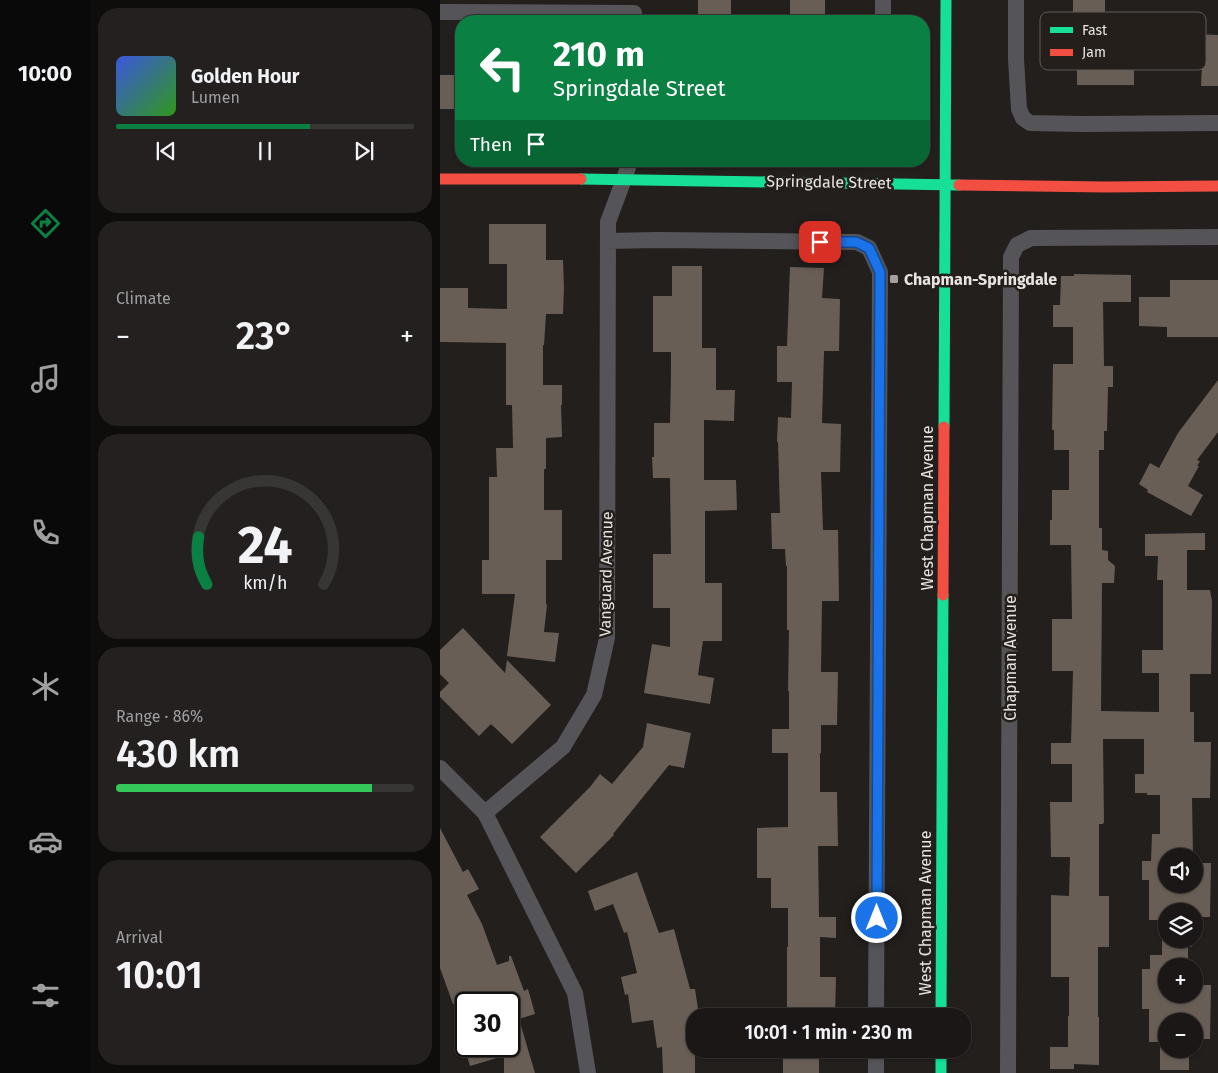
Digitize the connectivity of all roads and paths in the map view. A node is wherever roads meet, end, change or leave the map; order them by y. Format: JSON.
{"nodes":[{"id":1,"x":883,"y":0,"type":"edge"},
{"id":2,"x":946,"y":0,"type":"edge"},
{"id":3,"x":1016,"y":0,"type":"edge"},
{"id":4,"x":634,"y":11,"type":"edge"},
{"id":5,"x":440,"y":12,"type":"edge"},
{"id":6,"x":883,"y":15,"type":"edge"},
{"id":7,"x":1218,"y":122,"type":"edge"},
{"id":8,"x":628,"y":167,"type":"edge"},
{"id":9,"x":440,"y":178,"type":"edge"},
{"id":10,"x":624,"y":179,"type":"junction"},
{"id":11,"x":945,"y":184,"type":"junction"},
{"id":12,"x":1218,"y":186,"type":"edge"},
{"id":13,"x":1218,"y":236,"type":"edge"},
{"id":14,"x":608,"y":241,"type":"junction"},
{"id":15,"x":440,"y":768,"type":"edge"},
{"id":16,"x":485,"y":813,"type":"junction"},
{"id":17,"x":876,"y":1008,"type":"edge"},
{"id":18,"x":941,"y":1008,"type":"edge"},
{"id":19,"x":876,"y":1058,"type":"edge"},
{"id":20,"x":941,"y":1058,"type":"edge"},
{"id":21,"x":588,"y":1073,"type":"edge"},
{"id":22,"x":876,"y":1073,"type":"edge"},
{"id":23,"x":941,"y":1073,"type":"edge"},
{"id":24,"x":1008,"y":1073,"type":"edge"}],
"edges":[{"from":1,"to":6,"type":"street"},
{"from":2,"to":11,"type":"main road","name":"West Chapman Avenue"},
{"from":3,"to":7,"type":"street"},
{"from":4,"to":5,"type":"street"},
{"from":8,"to":10,"type":"street","name":"Vanguard Avenue"},
{"from":9,"to":10,"type":"main road","name":"Springdale Street"},
{"from":10,"to":11,"type":"main road","name":"Springdale Street"},
{"from":10,"to":14,"type":"street","name":"Vanguard Avenue"},
{"from":11,"to":12,"type":"main road","name":"Springdale Street"},
{"from":11,"to":18,"type":"main road","name":"West Chapman Avenue"},
{"from":13,"to":24,"type":"street","name":"Chapman Avenue"},
{"from":14,"to":16,"type":"street","name":"Vanguard Avenue"},
{"from":14,"to":17,"type":"street"},
{"from":15,"to":16,"type":"street"},
{"from":16,"to":21,"type":"street"},
{"from":19,"to":22,"type":"street"},
{"from":20,"to":23,"type":"main road"}]}
